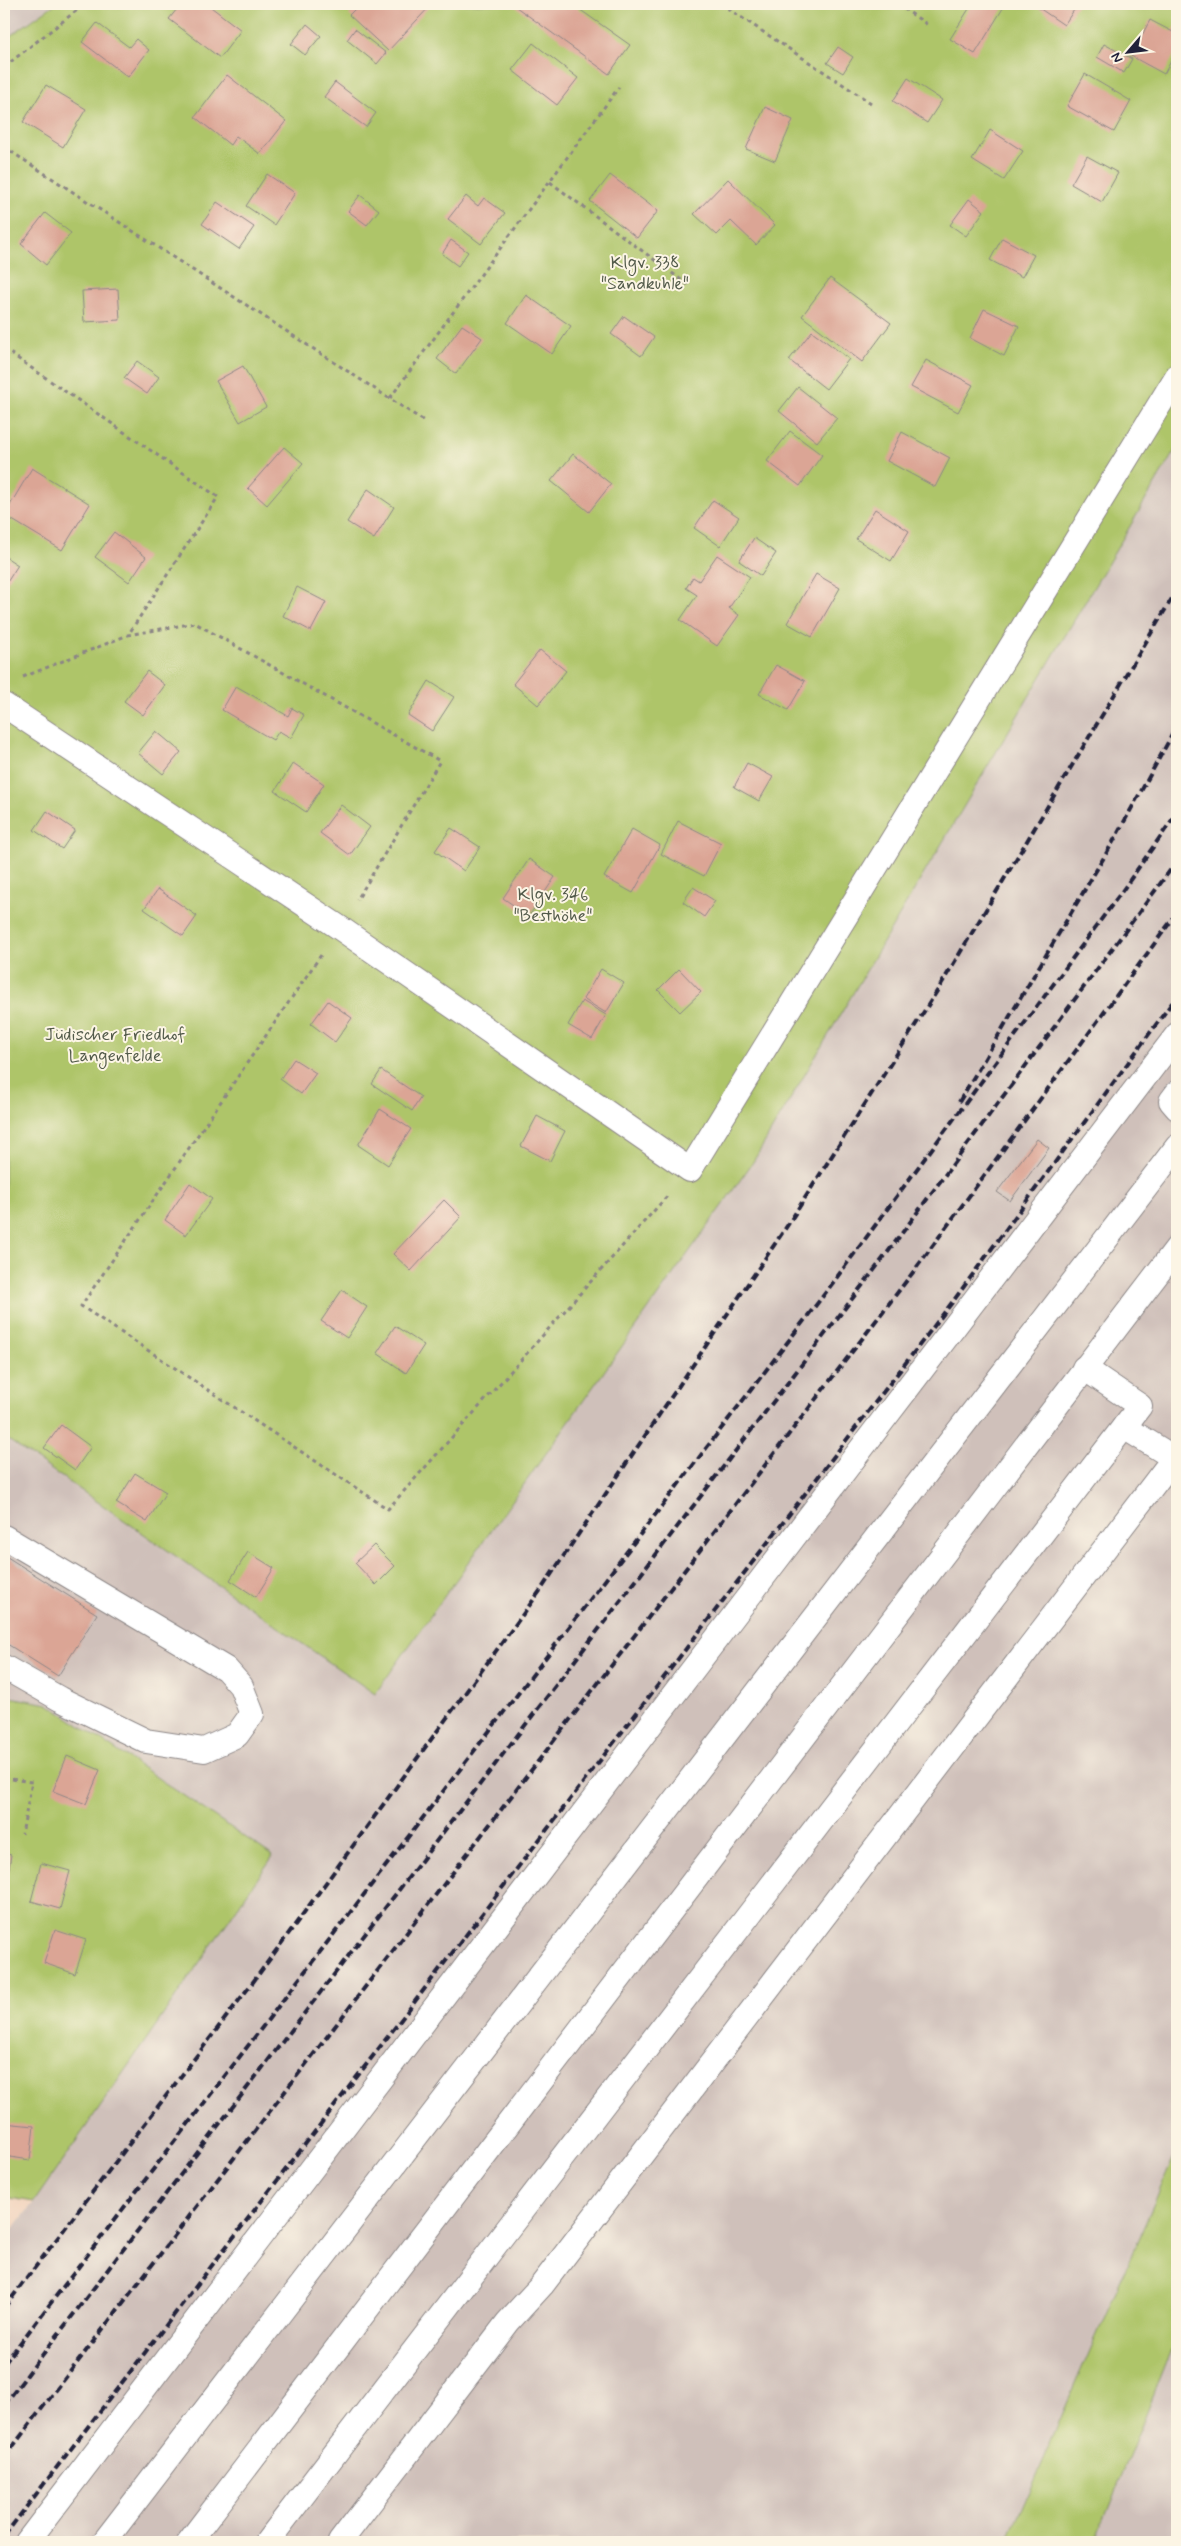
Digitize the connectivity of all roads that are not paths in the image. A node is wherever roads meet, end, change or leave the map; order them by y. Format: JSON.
{"nodes":[{"id":1,"x":1177,"y":376,"type":"edge"},
{"id":2,"x":4,"y":705,"type":"edge"},
{"id":3,"x":1177,"y":1035,"type":"edge"},
{"id":4,"x":1177,"y":1093,"type":"edge"},
{"id":5,"x":1177,"y":1108,"type":"edge"},
{"id":6,"x":1177,"y":1147,"type":"edge"},
{"id":7,"x":1177,"y":1248,"type":"edge"},
{"id":8,"x":1084,"y":1368,"type":"junction"},
{"id":9,"x":1124,"y":1427,"type":"junction"},
{"id":10,"x":4,"y":1537,"type":"edge"},
{"id":11,"x":4,"y":1667,"type":"edge"},
{"id":12,"x":27,"y":2542,"type":"edge"},
{"id":13,"x":104,"y":2542,"type":"edge"},
{"id":14,"x":189,"y":2542,"type":"edge"},
{"id":15,"x":267,"y":2542,"type":"edge"},
{"id":16,"x":340,"y":2542,"type":"edge"}],
"edges":[{"from":1,"to":2,"type":"lane"},
{"from":3,"to":12,"type":"lane"},
{"from":4,"to":5,"type":"lane"},
{"from":6,"to":13,"type":"lane"},
{"from":7,"to":8,"type":"lane"},
{"from":8,"to":9,"type":"lane"},
{"from":8,"to":14,"type":"lane"},
{"from":9,"to":15,"type":"lane"},
{"from":9,"to":16,"type":"lane"},
{"from":10,"to":11,"type":"lane"}]}
